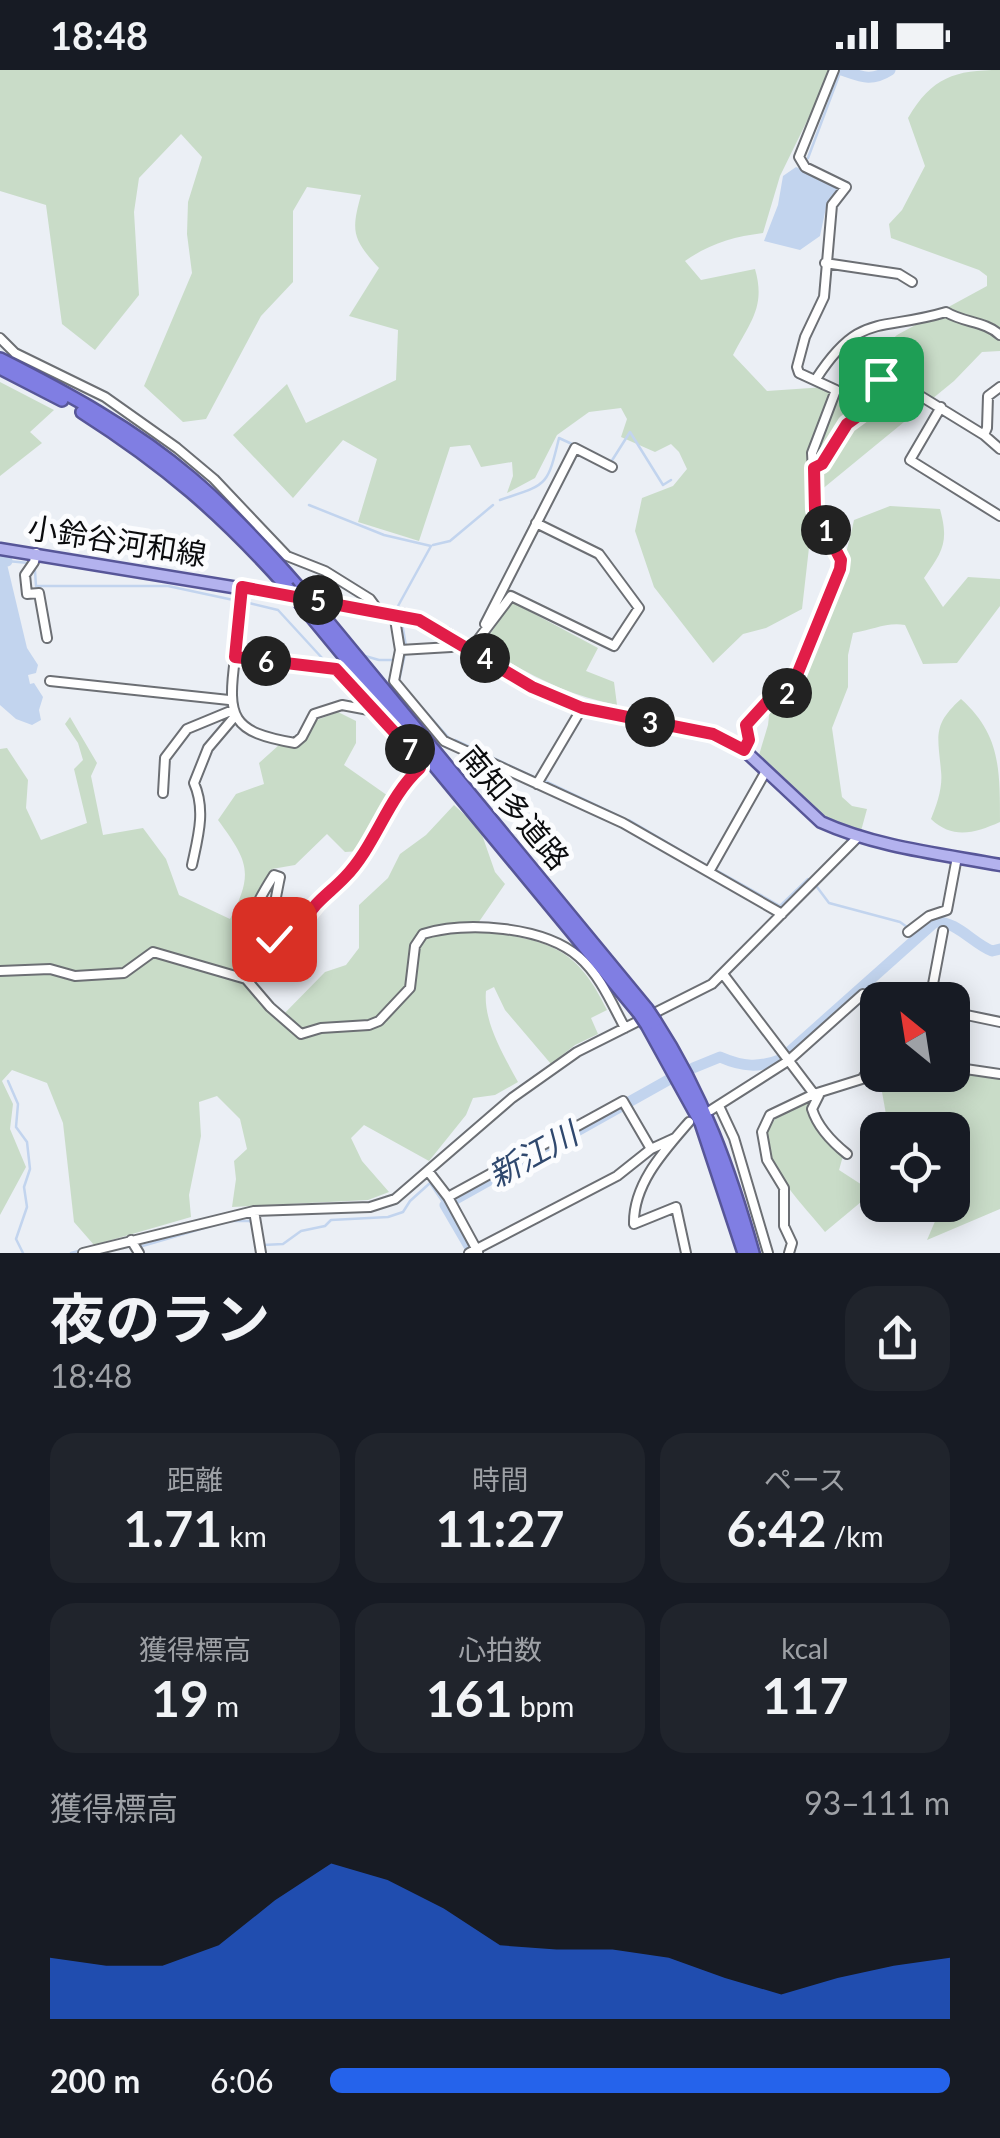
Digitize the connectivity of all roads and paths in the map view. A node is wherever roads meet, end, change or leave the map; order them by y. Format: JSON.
{"nodes":[{"id":1,"x":834,"y":70,"type":"edge"},
{"id":2,"x":825,"y":263,"type":"junction"},
{"id":3,"x":912,"y":282,"type":"dead end"},
{"id":4,"x":1000,"y":335,"type":"edge"},
{"id":5,"x":0,"y":338,"type":"edge"},
{"id":6,"x":0,"y":358,"type":"edge"},
{"id":7,"x":0,"y":368,"type":"edge"},
{"id":8,"x":0,"y":377,"type":"edge"},
{"id":9,"x":816,"y":379,"type":"junction"},
{"id":10,"x":1000,"y":388,"type":"edge"},
{"id":11,"x":941,"y":408,"type":"junction"},
{"id":12,"x":78,"y":409,"type":"junction"},
{"id":13,"x":984,"y":435,"type":"junction"},
{"id":14,"x":1000,"y":449,"type":"edge"},
{"id":15,"x":612,"y":466,"type":"dead end"},
{"id":16,"x":814,"y":468,"type":"junction"},
{"id":17,"x":1000,"y":516,"type":"edge"},
{"id":18,"x":536,"y":523,"type":"junction"},
{"id":19,"x":0,"y":549,"type":"edge"},
{"id":20,"x":36,"y":553,"type":"junction"},
{"id":21,"x":242,"y":587,"type":"junction"},
{"id":22,"x":294,"y":588,"type":"junction"},
{"id":23,"x":378,"y":610,"type":"junction"},
{"id":24,"x":394,"y":614,"type":"junction"},
{"id":25,"x":47,"y":638,"type":"dead end"},
{"id":26,"x":459,"y":642,"type":"junction"},
{"id":27,"x":473,"y":648,"type":"junction"},
{"id":28,"x":400,"y":650,"type":"junction"},
{"id":29,"x":235,"y":657,"type":"junction"},
{"id":30,"x":50,"y":681,"type":"dead end"},
{"id":31,"x":230,"y":700,"type":"junction"},
{"id":32,"x":582,"y":708,"type":"junction"},
{"id":33,"x":375,"y":711,"type":"junction"},
{"id":34,"x":235,"y":712,"type":"junction"},
{"id":35,"x":744,"y":750,"type":"junction"},
{"id":36,"x":766,"y":771,"type":"junction"},
{"id":37,"x":537,"y":784,"type":"junction"},
{"id":38,"x":163,"y":793,"type":"dead end"},
{"id":39,"x":858,"y":837,"type":"junction"},
{"id":40,"x":957,"y":857,"type":"junction"},
{"id":41,"x":192,"y":865,"type":"dead end"},
{"id":42,"x":1000,"y":865,"type":"edge"},
{"id":43,"x":710,"y":870,"type":"junction"},
{"id":44,"x":782,"y":914,"type":"junction"},
{"id":45,"x":943,"y":931,"type":"dead end"},
{"id":46,"x":908,"y":932,"type":"dead end"},
{"id":47,"x":0,"y":970,"type":"edge"},
{"id":48,"x":723,"y":974,"type":"junction"},
{"id":49,"x":246,"y":979,"type":"junction"},
{"id":50,"x":933,"y":982,"type":"edge"},
{"id":51,"x":860,"y":997,"type":"edge"},
{"id":52,"x":643,"y":1011,"type":"junction"},
{"id":53,"x":970,"y":1016,"type":"edge"},
{"id":54,"x":1000,"y":1022,"type":"edge"},
{"id":55,"x":651,"y":1023,"type":"junction"},
{"id":56,"x":626,"y":1028,"type":"junction"},
{"id":57,"x":788,"y":1060,"type":"junction"},
{"id":58,"x":970,"y":1070,"type":"edge"},
{"id":59,"x":1000,"y":1074,"type":"edge"},
{"id":60,"x":860,"y":1080,"type":"edge"},
{"id":61,"x":816,"y":1095,"type":"junction"},
{"id":62,"x":690,"y":1122,"type":"dead end"},
{"id":63,"x":675,"y":1138,"type":"junction"},
{"id":64,"x":651,"y":1149,"type":"junction"},
{"id":65,"x":847,"y":1154,"type":"dead end"},
{"id":66,"x":428,"y":1171,"type":"junction"},
{"id":67,"x":449,"y":1200,"type":"junction"},
{"id":68,"x":254,"y":1211,"type":"junction"},
{"id":69,"x":131,"y":1240,"type":"junction"},
{"id":70,"x":474,"y":1252,"type":"edge"},
{"id":71,"x":83,"y":1253,"type":"edge"},
{"id":72,"x":139,"y":1253,"type":"edge"},
{"id":73,"x":261,"y":1253,"type":"edge"},
{"id":74,"x":686,"y":1253,"type":"edge"},
{"id":75,"x":744,"y":1253,"type":"edge"},
{"id":76,"x":753,"y":1253,"type":"edge"},
{"id":77,"x":768,"y":1253,"type":"edge"},
{"id":78,"x":789,"y":1253,"type":"edge"}],
"edges":[{"from":1,"to":2,"type":"street"},
{"from":2,"to":3,"type":"street"},
{"from":2,"to":9,"type":"street"},
{"from":4,"to":9,"type":"street"},
{"from":5,"to":23,"type":"street"},
{"from":6,"to":22,"type":"highway","name":"南知多道路"},
{"from":7,"to":12,"type":"highway","name":"南知多道路"},
{"from":8,"to":12,"type":"highway"},
{"from":9,"to":16,"type":"street"},
{"from":10,"to":13,"type":"street"},
{"from":11,"to":13,"type":"street"},
{"from":11,"to":16,"type":"street"},
{"from":11,"to":17,"type":"street"},
{"from":12,"to":22,"type":"highway","name":"南知多道路"},
{"from":13,"to":14,"type":"street"},
{"from":15,"to":18,"type":"street"},
{"from":16,"to":35,"type":"street"},
{"from":18,"to":27,"type":"street"},
{"from":18,"to":27,"type":"street"},
{"from":19,"to":20,"type":"main road","name":"小鈴谷河和線"},
{"from":20,"to":21,"type":"main road","name":"小鈴谷河和線"},
{"from":20,"to":25,"type":"street"},
{"from":21,"to":23,"type":"main road","name":"小鈴谷河和線"},
{"from":21,"to":29,"type":"street"},
{"from":22,"to":52,"type":"highway","name":"南知多道路","bridge":true},
{"from":22,"to":52,"type":"highway","name":"南知多道路","bridge":true},
{"from":23,"to":24,"type":"main road","name":"小鈴谷河和線"},
{"from":24,"to":26,"type":"main road","name":"小鈴谷河和線"},
{"from":24,"to":28,"type":"street"},
{"from":26,"to":27,"type":"main road","name":"小鈴谷河和線"},
{"from":26,"to":28,"type":"street"},
{"from":27,"to":32,"type":"main road","name":"小鈴谷河和線"},
{"from":28,"to":37,"type":"street"},
{"from":29,"to":31,"type":"street"},
{"from":29,"to":33,"type":"street"},
{"from":30,"to":31,"type":"street"},
{"from":31,"to":34,"type":"street"},
{"from":32,"to":35,"type":"main road","name":"小鈴谷河和線"},
{"from":32,"to":37,"type":"street"},
{"from":33,"to":34,"type":"street"},
{"from":33,"to":49,"type":"street"},
{"from":34,"to":38,"type":"street"},
{"from":34,"to":41,"type":"street"},
{"from":35,"to":36,"type":"main road","name":"小鈴谷河和線"},
{"from":36,"to":39,"type":"main road","name":"小鈴谷河和線"},
{"from":36,"to":43,"type":"street"},
{"from":37,"to":43,"type":"street"},
{"from":39,"to":40,"type":"main road","name":"小鈴谷河和線"},
{"from":39,"to":44,"type":"street"},
{"from":40,"to":42,"type":"main road","name":"小鈴谷河和線"},
{"from":40,"to":46,"type":"street"},
{"from":43,"to":44,"type":"street"},
{"from":44,"to":48,"type":"street"},
{"from":45,"to":50,"type":"street"},
{"from":47,"to":49,"type":"street"},
{"from":48,"to":56,"type":"street"},
{"from":48,"to":57,"type":"street"},
{"from":49,"to":56,"type":"street"},
{"from":51,"to":57,"type":"street"},
{"from":52,"to":55,"type":"highway","name":"南知多道路","bridge":true},
{"from":53,"to":54,"type":"street"},
{"from":55,"to":75,"type":"highway","name":"南知多道路"},
{"from":55,"to":76,"type":"highway","name":"南知多道路"},
{"from":56,"to":66,"type":"street"},
{"from":57,"to":61,"type":"street"},
{"from":57,"to":77,"type":"street"},
{"from":58,"to":59,"type":"street"},
{"from":60,"to":61,"type":"street"},
{"from":61,"to":65,"type":"street"},
{"from":61,"to":78,"type":"street"},
{"from":62,"to":63,"type":"street"},
{"from":63,"to":64,"type":"street"},
{"from":63,"to":74,"type":"street"},
{"from":64,"to":67,"type":"street"},
{"from":64,"to":70,"type":"street"},
{"from":66,"to":67,"type":"street"},
{"from":66,"to":68,"type":"street"},
{"from":67,"to":70,"type":"street"},
{"from":68,"to":69,"type":"street"},
{"from":68,"to":73,"type":"street"},
{"from":69,"to":71,"type":"street"},
{"from":69,"to":72,"type":"street"}]}
